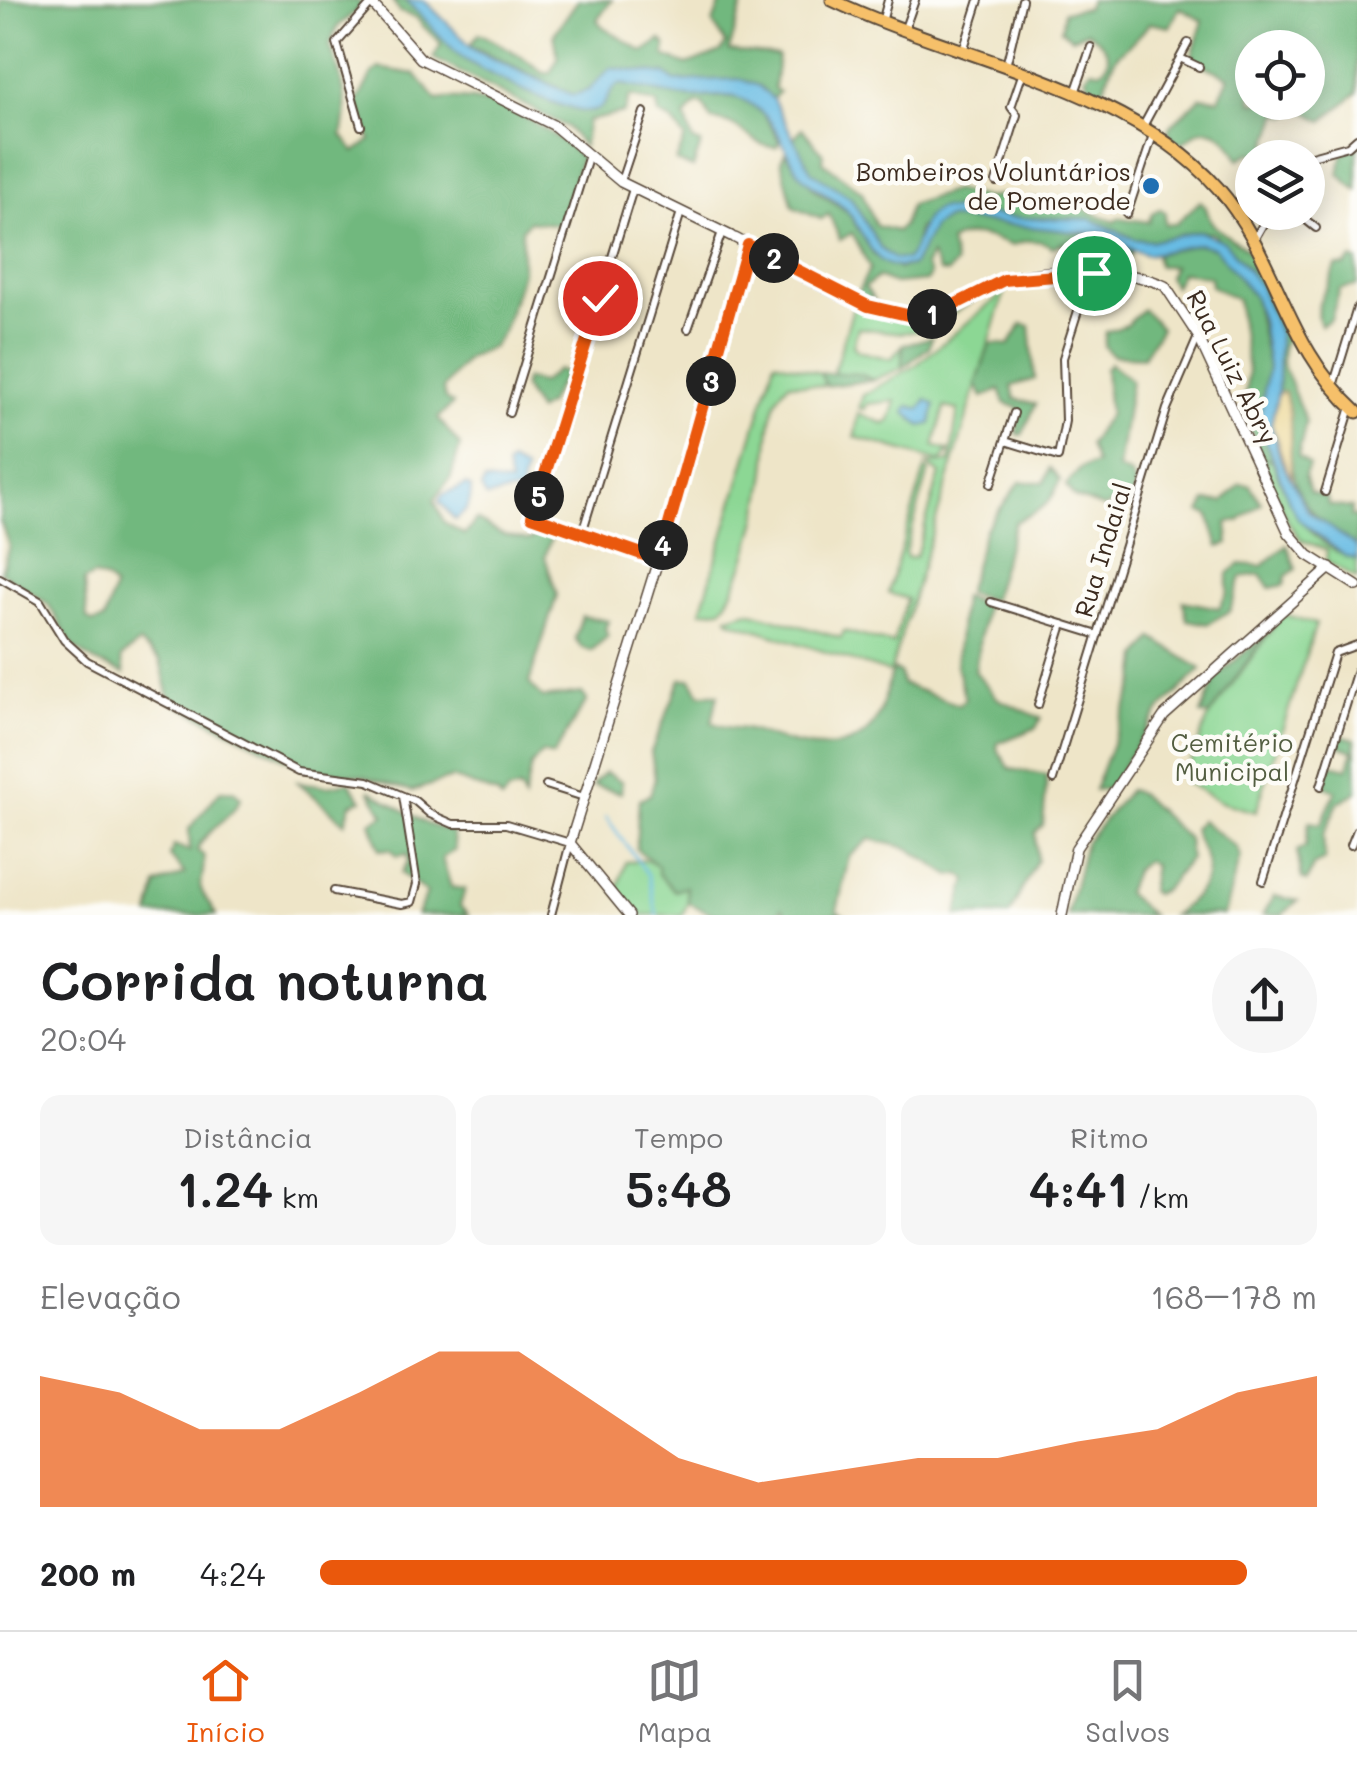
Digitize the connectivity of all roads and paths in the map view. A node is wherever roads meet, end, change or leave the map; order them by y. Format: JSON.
{"nodes":[{"id":1,"x":832,"y":0,"type":"edge"},
{"id":2,"x":888,"y":0,"type":"edge"},
{"id":3,"x":915,"y":0,"type":"edge"},
{"id":4,"x":979,"y":0,"type":"edge"},
{"id":5,"x":1022,"y":0,"type":"edge"},
{"id":6,"x":370,"y":2,"type":"edge"},
{"id":7,"x":850,"y":4,"type":"edge"},
{"id":8,"x":882,"y":22,"type":"junction"},
{"id":9,"x":904,"y":30,"type":"junction"},
{"id":10,"x":1188,"y":43,"type":"dead end"},
{"id":11,"x":1091,"y":47,"type":"dead end"},
{"id":12,"x":963,"y":51,"type":"junction"},
{"id":13,"x":1180,"y":58,"type":"junction"},
{"id":14,"x":1006,"y":66,"type":"junction"},
{"id":15,"x":1199,"y":67,"type":"dead end"},
{"id":16,"x":1023,"y":72,"type":"junction"},
{"id":17,"x":1074,"y":95,"type":"junction"},
{"id":18,"x":644,"y":112,"type":"dead end"},
{"id":19,"x":361,"y":126,"type":"dead end"},
{"id":20,"x":1147,"y":132,"type":"junction"},
{"id":21,"x":1357,"y":138,"type":"edge"},
{"id":22,"x":1325,"y":152,"type":"edge"},
{"id":23,"x":588,"y":158,"type":"junction"},
{"id":24,"x":621,"y":182,"type":"junction"},
{"id":25,"x":996,"y":182,"type":"dead end"},
{"id":26,"x":633,"y":188,"type":"junction"},
{"id":27,"x":681,"y":212,"type":"junction"},
{"id":28,"x":1127,"y":214,"type":"dead end"},
{"id":29,"x":1260,"y":230,"type":"edge"},
{"id":30,"x":729,"y":236,"type":"junction"},
{"id":31,"x":1254,"y":241,"type":"junction"},
{"id":32,"x":748,"y":245,"type":"junction"},
{"id":33,"x":1090,"y":273,"type":"junction"},
{"id":34,"x":1357,"y":308,"type":"edge"},
{"id":35,"x":688,"y":330,"type":"dead end"},
{"id":36,"x":1198,"y":336,"type":"junction"},
{"id":37,"x":1332,"y":387,"type":"junction"},
{"id":38,"x":1354,"y":409,"type":"edge"},
{"id":39,"x":508,"y":413,"type":"dead end"},
{"id":40,"x":1014,"y":413,"type":"dead end"},
{"id":41,"x":1005,"y":440,"type":"junction"},
{"id":42,"x":991,"y":484,"type":"dead end"},
{"id":43,"x":1325,"y":492,"type":"dead end"},
{"id":44,"x":582,"y":533,"type":"junction"},
{"id":45,"x":659,"y":560,"type":"junction"},
{"id":46,"x":1330,"y":568,"type":"junction"},
{"id":47,"x":0,"y":578,"type":"edge"},
{"id":48,"x":1357,"y":586,"type":"edge"},
{"id":49,"x":991,"y":602,"type":"dead end"},
{"id":50,"x":1063,"y":624,"type":"junction"},
{"id":51,"x":1098,"y":635,"type":"junction"},
{"id":52,"x":1357,"y":646,"type":"edge"},
{"id":53,"x":1357,"y":670,"type":"edge"},
{"id":54,"x":1038,"y":705,"type":"dead end"},
{"id":55,"x":1053,"y":780,"type":"dead end"},
{"id":56,"x":546,"y":785,"type":"dead end"},
{"id":57,"x":1321,"y":786,"type":"dead end"},
{"id":58,"x":402,"y":796,"type":"junction"},
{"id":59,"x":584,"y":798,"type":"junction"},
{"id":60,"x":1357,"y":830,"type":"edge"},
{"id":61,"x":570,"y":843,"type":"junction"},
{"id":62,"x":1350,"y":845,"type":"dead end"},
{"id":63,"x":1264,"y":882,"type":"dead end"},
{"id":64,"x":334,"y":891,"type":"dead end"},
{"id":65,"x":551,"y":915,"type":"edge"},
{"id":66,"x":629,"y":915,"type":"edge"},
{"id":67,"x":1062,"y":915,"type":"edge"}],
"edges":[{"from":1,"to":7,"type":"main road"},
{"from":2,"to":8,"type":"street"},
{"from":3,"to":9,"type":"street"},
{"from":4,"to":12,"type":"street"},
{"from":5,"to":14,"type":"street"},
{"from":6,"to":19,"type":"street"},
{"from":6,"to":23,"type":"street","name":"Rua Luiz Abry"},
{"from":7,"to":8,"type":"main road"},
{"from":8,"to":9,"type":"main road"},
{"from":9,"to":12,"type":"main road"},
{"from":10,"to":13,"type":"street"},
{"from":11,"to":17,"type":"street"},
{"from":12,"to":14,"type":"main road"},
{"from":13,"to":15,"type":"street"},
{"from":13,"to":20,"type":"street"},
{"from":14,"to":16,"type":"main road"},
{"from":16,"to":17,"type":"main road"},
{"from":16,"to":25,"type":"street"},
{"from":17,"to":20,"type":"main road"},
{"from":18,"to":24,"type":"street"},
{"from":20,"to":28,"type":"street"},
{"from":20,"to":31,"type":"main road"},
{"from":21,"to":22,"type":"street"},
{"from":23,"to":24,"type":"street","name":"Rua Luiz Abry"},
{"from":23,"to":39,"type":"street"},
{"from":24,"to":26,"type":"street","name":"Rua Luiz Abry"},
{"from":26,"to":27,"type":"street","name":"Rua Luiz Abry"},
{"from":26,"to":44,"type":"street"},
{"from":27,"to":30,"type":"street","name":"Rua Luiz Abry"},
{"from":27,"to":44,"type":"street"},
{"from":29,"to":31,"type":"street"},
{"from":30,"to":32,"type":"street","name":"Rua Luiz Abry"},
{"from":30,"to":35,"type":"street"},
{"from":31,"to":37,"type":"main road"},
{"from":32,"to":33,"type":"street","name":"Rua Luiz Abry"},
{"from":32,"to":45,"type":"street"},
{"from":33,"to":36,"type":"street","name":"Rua Luiz Abry"},
{"from":33,"to":41,"type":"street"},
{"from":34,"to":37,"type":"street"},
{"from":36,"to":46,"type":"street","name":"Rua Luiz Abry"},
{"from":36,"to":51,"type":"street","name":"Rua Indaial"},
{"from":37,"to":38,"type":"main road"},
{"from":38,"to":43,"type":"street"},
{"from":40,"to":41,"type":"street"},
{"from":41,"to":42,"type":"street"},
{"from":44,"to":45,"type":"street"},
{"from":45,"to":59,"type":"street"},
{"from":46,"to":48,"type":"street","name":"Rua Luiz Abry"},
{"from":46,"to":67,"type":"street"},
{"from":47,"to":58,"type":"street"},
{"from":49,"to":50,"type":"street"},
{"from":50,"to":51,"type":"street"},
{"from":50,"to":54,"type":"street"},
{"from":51,"to":55,"type":"street","name":"Rua Indaial"},
{"from":52,"to":63,"type":"street"},
{"from":53,"to":57,"type":"street"},
{"from":56,"to":59,"type":"street"},
{"from":58,"to":61,"type":"street"},
{"from":58,"to":64,"type":"street"},
{"from":59,"to":61,"type":"street"},
{"from":60,"to":62,"type":"street"},
{"from":61,"to":65,"type":"street"},
{"from":61,"to":66,"type":"street"}]}
